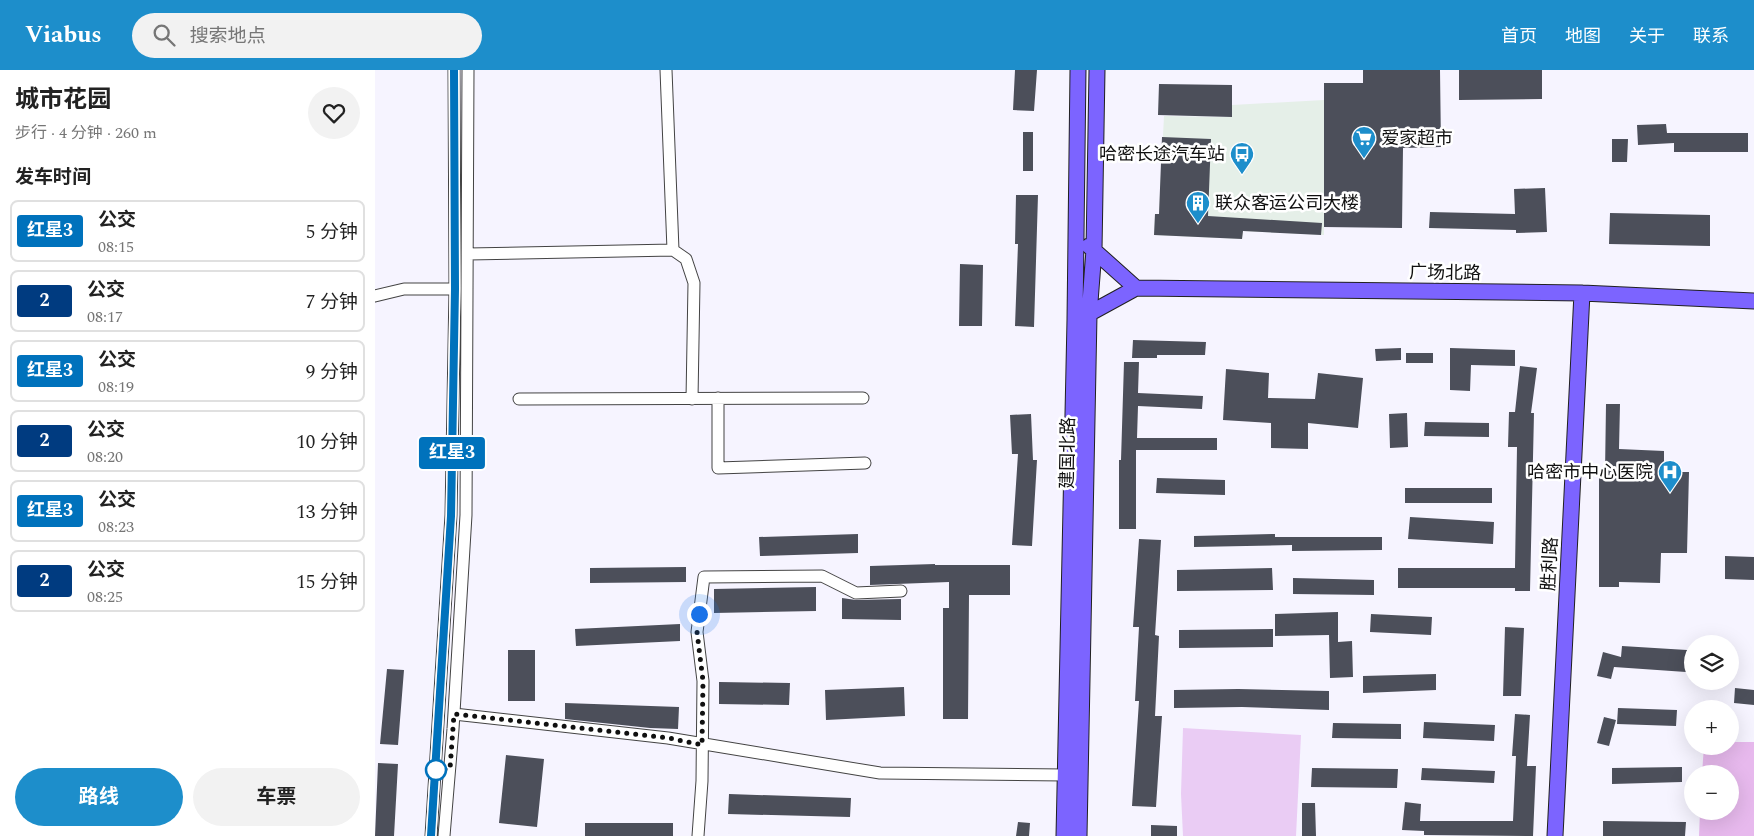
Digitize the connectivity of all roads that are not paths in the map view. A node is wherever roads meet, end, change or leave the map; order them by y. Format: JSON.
{"nodes":[{"id":1,"x":454,"y":70,"type":"edge"},
{"id":2,"x":468,"y":70,"type":"edge"},
{"id":3,"x":666,"y":70,"type":"edge"},
{"id":4,"x":1078,"y":70,"type":"edge"},
{"id":5,"x":1097,"y":70,"type":"edge"},
{"id":6,"x":1076,"y":235,"type":"junction"},
{"id":7,"x":673,"y":250,"type":"junction"},
{"id":8,"x":1094,"y":250,"type":"junction"},
{"id":9,"x":468,"y":254,"type":"junction"},
{"id":10,"x":1136,"y":288,"type":"junction"},
{"id":11,"x":455,"y":289,"type":"junction"},
{"id":12,"x":1582,"y":293,"type":"junction"},
{"id":13,"x":375,"y":296,"type":"edge"},
{"id":14,"x":1754,"y":301,"type":"edge"},
{"id":15,"x":1083,"y":317,"type":"junction"},
{"id":16,"x":692,"y":398,"type":"junction"},
{"id":17,"x":718,"y":398,"type":"junction"},
{"id":18,"x":863,"y":398,"type":"dead end"},
{"id":19,"x":519,"y":399,"type":"dead end"},
{"id":20,"x":865,"y":463,"type":"dead end"},
{"id":21,"x":901,"y":590,"type":"dead end"},
{"id":22,"x":454,"y":714,"type":"junction"},
{"id":23,"x":702,"y":745,"type":"junction"},
{"id":24,"x":1065,"y":775,"type":"junction"},
{"id":25,"x":431,"y":836,"type":"edge"},
{"id":26,"x":443,"y":836,"type":"edge"},
{"id":27,"x":698,"y":836,"type":"edge"},
{"id":28,"x":1064,"y":836,"type":"edge"},
{"id":29,"x":1079,"y":836,"type":"edge"},
{"id":30,"x":1555,"y":836,"type":"edge"}],
"edges":[{"from":1,"to":11,"type":"street"},
{"from":2,"to":9,"type":"street"},
{"from":3,"to":7,"type":"street"},
{"from":4,"to":6,"type":"main road","name":"建国北路"},
{"from":5,"to":8,"type":"main road","name":"建国北路"},
{"from":6,"to":8,"type":"main road"},
{"from":6,"to":15,"type":"main road","name":"建国北路"},
{"from":7,"to":9,"type":"street"},
{"from":7,"to":16,"type":"street"},
{"from":8,"to":10,"type":"main road"},
{"from":8,"to":15,"type":"main road","name":"建国北路"},
{"from":9,"to":22,"type":"street"},
{"from":10,"to":12,"type":"main road","name":"广场北路"},
{"from":10,"to":15,"type":"main road"},
{"from":11,"to":13,"type":"street"},
{"from":11,"to":25,"type":"street"},
{"from":12,"to":14,"type":"main road","name":"广场北路"},
{"from":12,"to":30,"type":"main road","name":"胜利路"},
{"from":15,"to":24,"type":"main road","name":"建国北路"},
{"from":15,"to":29,"type":"main road","name":"建国北路"},
{"from":16,"to":17,"type":"street"},
{"from":16,"to":19,"type":"street"},
{"from":17,"to":18,"type":"street"},
{"from":17,"to":20,"type":"street"},
{"from":21,"to":23,"type":"street"},
{"from":22,"to":23,"type":"street"},
{"from":22,"to":26,"type":"street"},
{"from":23,"to":24,"type":"street"},
{"from":23,"to":27,"type":"street"},
{"from":24,"to":28,"type":"main road","name":"建国北路"}]}
